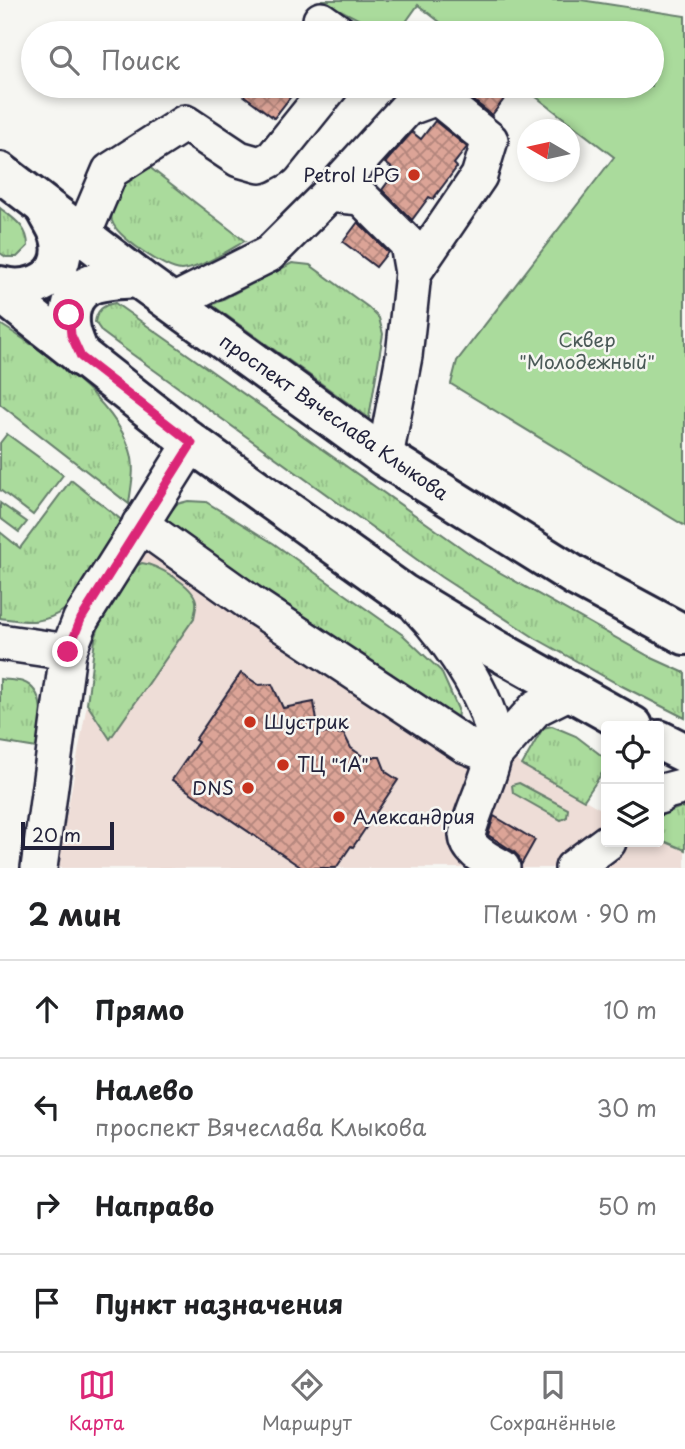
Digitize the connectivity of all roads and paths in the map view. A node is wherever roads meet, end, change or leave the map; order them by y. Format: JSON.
{"nodes":[{"id":1,"x":321,"y":98,"type":"edge"},
{"id":2,"x":434,"y":98,"type":"edge"},
{"id":3,"x":438,"y":98,"type":"edge"},
{"id":4,"x":0,"y":172,"type":"edge"},
{"id":5,"x":329,"y":194,"type":"junction"},
{"id":6,"x":46,"y":209,"type":"junction"},
{"id":7,"x":82,"y":237,"type":"junction"},
{"id":8,"x":413,"y":273,"type":"junction"},
{"id":9,"x":138,"y":278,"type":"junction"},
{"id":10,"x":0,"y":286,"type":"edge"},
{"id":11,"x":0,"y":292,"type":"edge"},
{"id":12,"x":172,"y":303,"type":"junction"},
{"id":13,"x":81,"y":357,"type":"junction"},
{"id":14,"x":192,"y":443,"type":"junction"},
{"id":15,"x":385,"y":457,"type":"junction"},
{"id":16,"x":140,"y":524,"type":"junction"},
{"id":17,"x":402,"y":593,"type":"junction"},
{"id":18,"x":685,"y":635,"type":"edge"},
{"id":19,"x":0,"y":642,"type":"edge"},
{"id":20,"x":68,"y":652,"type":"junction"},
{"id":21,"x":569,"y":691,"type":"junction"},
{"id":22,"x":624,"y":721,"type":"edge"},
{"id":23,"x":664,"y":742,"type":"edge"},
{"id":24,"x":685,"y":753,"type":"edge"},
{"id":25,"x":493,"y":756,"type":"junction"},
{"id":26,"x":685,"y":786,"type":"edge"},
{"id":27,"x":664,"y":792,"type":"edge"},
{"id":28,"x":601,"y":847,"type":"edge"},
{"id":29,"x":39,"y":868,"type":"edge"},
{"id":30,"x":502,"y":868,"type":"edge"},
{"id":31,"x":573,"y":868,"type":"edge"}],
"edges":[{"from":1,"to":7,"type":"lane"},
{"from":2,"to":5,"type":"lane"},
{"from":3,"to":8,"type":"lane"},
{"from":4,"to":6,"type":"main road","name":"проспект Вячеслава Клыкова"},
{"from":5,"to":8,"type":"lane"},
{"from":5,"to":12,"type":"lane"},
{"from":6,"to":7,"type":"main road","name":"проспект Вячеслава Клыкова"},
{"from":6,"to":10,"type":"main road"},
{"from":7,"to":9,"type":"main road","name":"проспект Вячеслава Клыкова"},
{"from":8,"to":15,"type":"lane"},
{"from":9,"to":12,"type":"main road","name":"проспект Вячеслава Клыкова"},
{"from":9,"to":13,"type":"main road"},
{"from":11,"to":13,"type":"main road"},
{"from":12,"to":15,"type":"main road","name":"проспект Вячеслава Клыкова"},
{"from":13,"to":14,"type":"main road"},
{"from":14,"to":16,"type":"lane"},
{"from":14,"to":17,"type":"main road"},
{"from":15,"to":18,"type":"main road","name":"проспект Вячеслава Клыкова"},
{"from":16,"to":20,"type":"lane"},
{"from":16,"to":25,"type":"lane"},
{"from":17,"to":21,"type":"main road"},
{"from":17,"to":25,"type":"lane"},
{"from":19,"to":20,"type":"lane"},
{"from":20,"to":29,"type":"lane"},
{"from":21,"to":22,"type":"main road"},
{"from":21,"to":25,"type":"lane"},
{"from":23,"to":24,"type":"main road"},
{"from":25,"to":30,"type":"lane"},
{"from":26,"to":27,"type":"lane"},
{"from":28,"to":31,"type":"lane"}]}
